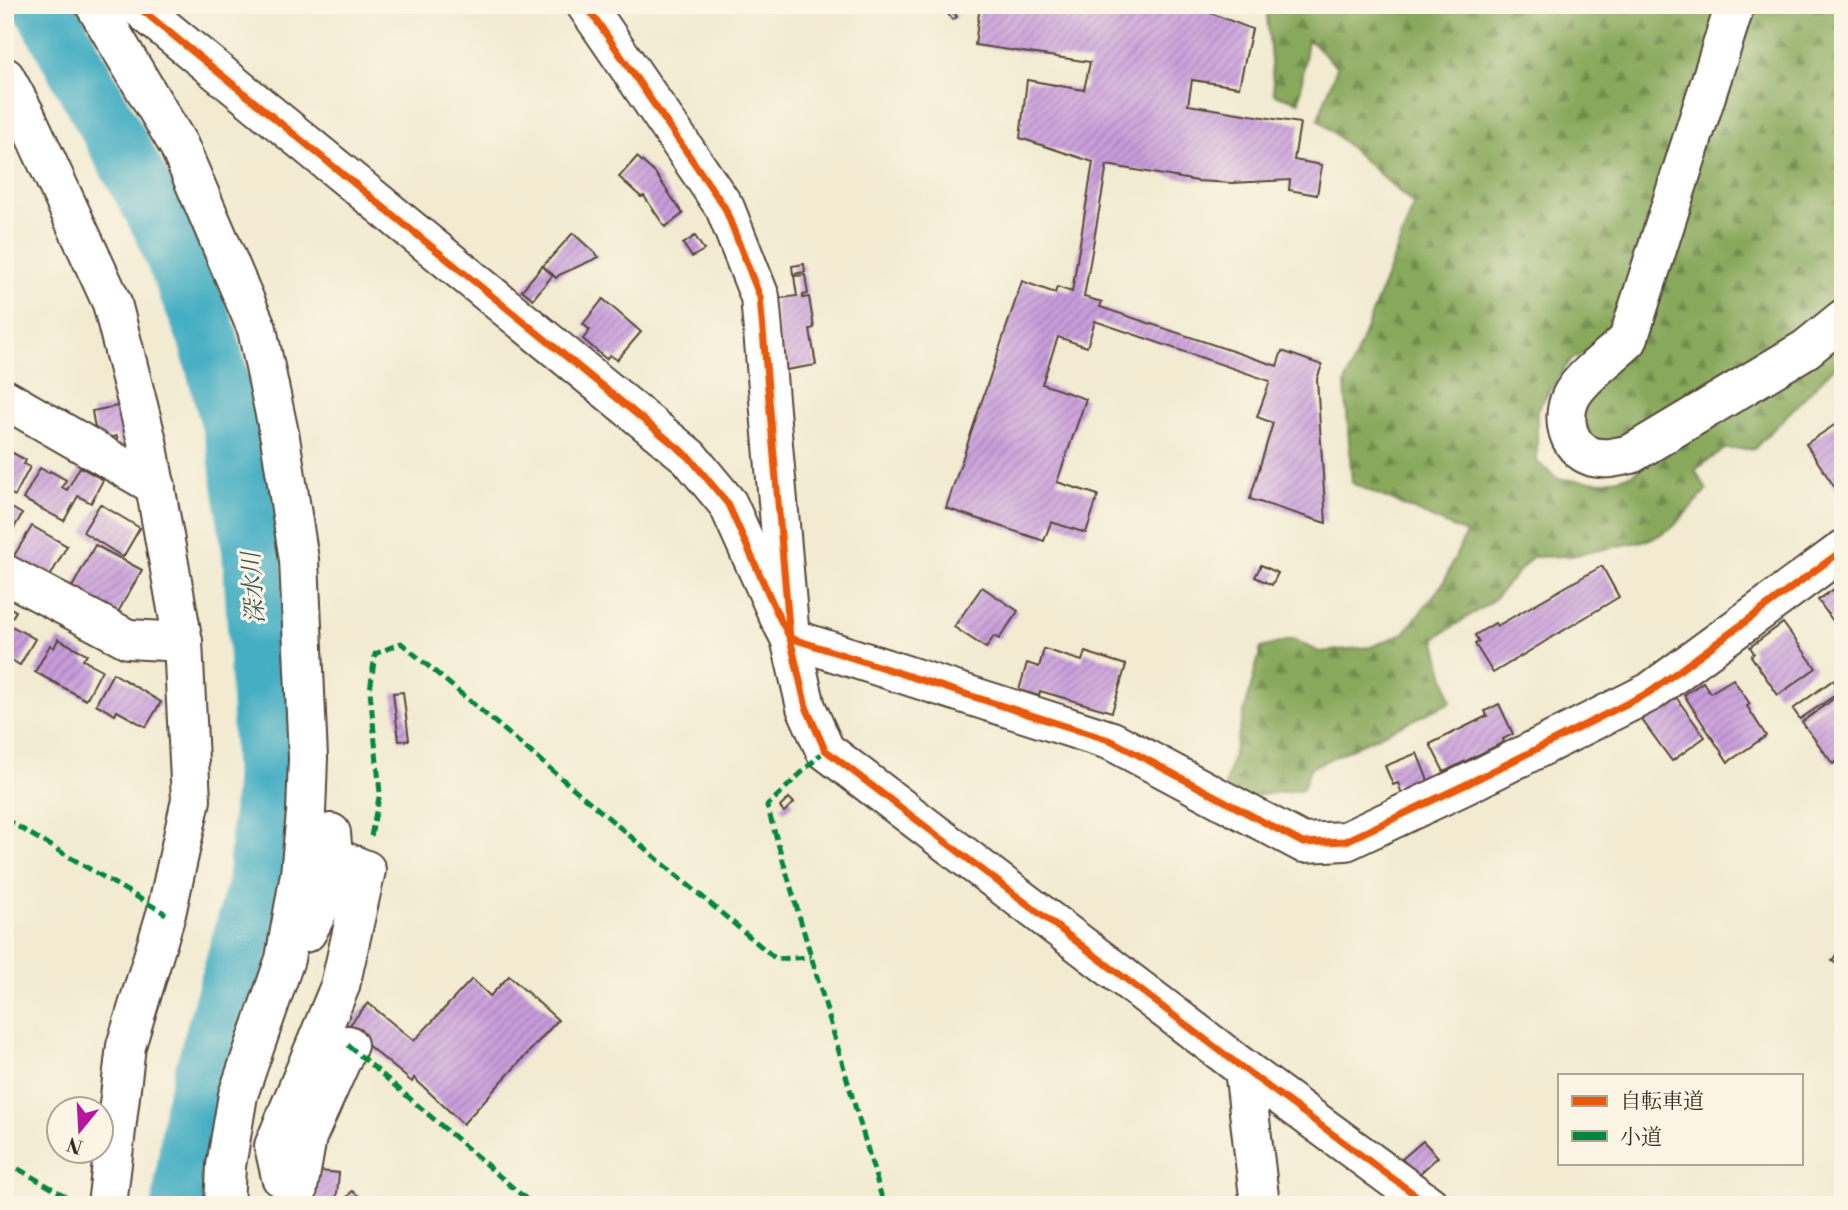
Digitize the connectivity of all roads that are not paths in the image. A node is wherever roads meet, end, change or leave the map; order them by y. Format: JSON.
{"nodes":[{"id":1,"x":95,"y":5,"type":"edge"},
{"id":2,"x":136,"y":5,"type":"edge"},
{"id":3,"x":586,"y":5,"type":"edge"},
{"id":4,"x":1735,"y":5,"type":"edge"},
{"id":5,"x":5,"y":77,"type":"edge"},
{"id":6,"x":1843,"y":319,"type":"edge"},
{"id":7,"x":5,"y":399,"type":"edge"},
{"id":8,"x":156,"y":486,"type":"junction"},
{"id":9,"x":1843,"y":550,"type":"edge"},
{"id":10,"x":5,"y":573,"type":"edge"},
{"id":11,"x":790,"y":638,"type":"junction"},
{"id":12,"x":183,"y":642,"type":"junction"},
{"id":13,"x":308,"y":758,"type":"junction"},
{"id":14,"x":357,"y":854,"type":"junction"},
{"id":15,"x":289,"y":937,"type":"junction"},
{"id":16,"x":348,"y":1045,"type":"dead end"},
{"id":17,"x":1244,"y":1069,"type":"junction"},
{"id":18,"x":297,"y":1196,"type":"edge"},
{"id":19,"x":107,"y":1205,"type":"edge"},
{"id":20,"x":224,"y":1205,"type":"edge"},
{"id":21,"x":1260,"y":1205,"type":"edge"},
{"id":22,"x":1429,"y":1205,"type":"edge"}],
"edges":[{"from":1,"to":13,"type":"street"},
{"from":2,"to":11,"type":"street"},
{"from":3,"to":11,"type":"street"},
{"from":4,"to":6,"type":"street"},
{"from":5,"to":8,"type":"street"},
{"from":7,"to":8,"type":"street"},
{"from":8,"to":12,"type":"street"},
{"from":9,"to":11,"type":"street"},
{"from":10,"to":12,"type":"street"},
{"from":11,"to":17,"type":"street"},
{"from":12,"to":19,"type":"street"},
{"from":13,"to":14,"type":"street"},
{"from":13,"to":15,"type":"street"},
{"from":14,"to":15,"type":"street"},
{"from":14,"to":18,"type":"street"},
{"from":15,"to":20,"type":"street"},
{"from":16,"to":18,"type":"street"},
{"from":17,"to":21,"type":"street"},
{"from":17,"to":22,"type":"street"}]}
